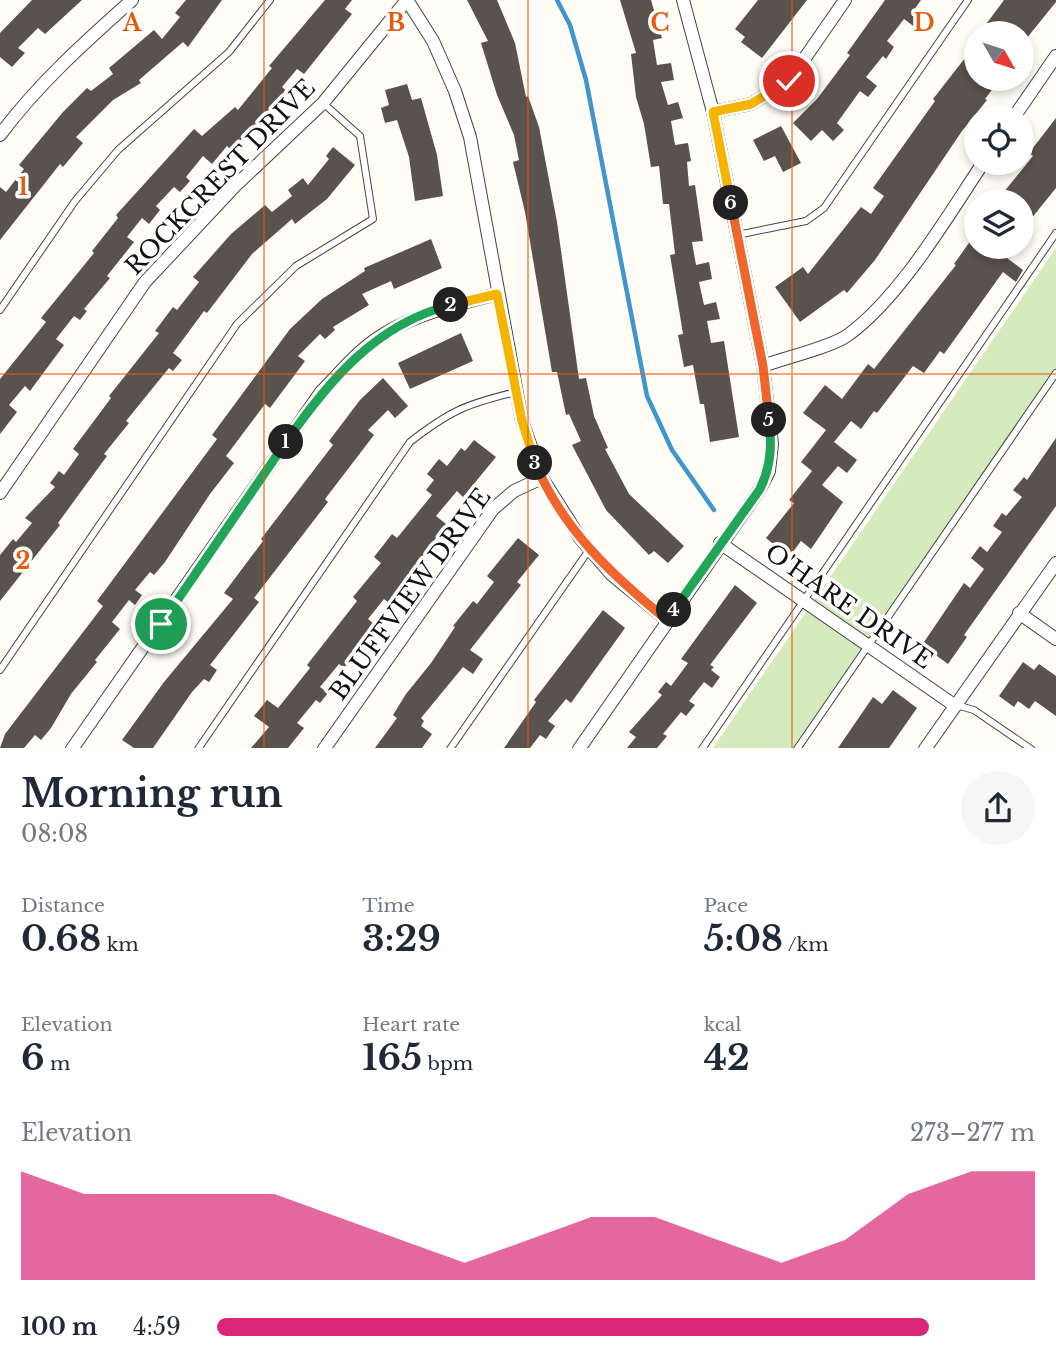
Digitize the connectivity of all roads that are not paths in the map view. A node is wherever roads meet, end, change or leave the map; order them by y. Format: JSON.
{"nodes":[{"id":1,"x":132,"y":0,"type":"edge"},
{"id":2,"x":270,"y":0,"type":"edge"},
{"id":3,"x":407,"y":0,"type":"edge"},
{"id":4,"x":686,"y":0,"type":"edge"},
{"id":5,"x":845,"y":0,"type":"edge"},
{"id":6,"x":968,"y":0,"type":"edge"},
{"id":7,"x":1056,"y":56,"type":"edge"},
{"id":8,"x":323,"y":103,"type":"junction"},
{"id":9,"x":1022,"y":105,"type":"edge"},
{"id":10,"x":713,"y":112,"type":"junction"},
{"id":11,"x":0,"y":135,"type":"edge"},
{"id":12,"x":976,"y":175,"type":"edge"},
{"id":13,"x":1056,"y":233,"type":"edge"},
{"id":14,"x":737,"y":235,"type":"junction"},
{"id":15,"x":497,"y":294,"type":"junction"},
{"id":16,"x":0,"y":310,"type":"edge"},
{"id":17,"x":763,"y":366,"type":"junction"},
{"id":18,"x":1056,"y":373,"type":"edge"},
{"id":19,"x":516,"y":392,"type":"junction"},
{"id":20,"x":542,"y":478,"type":"junction"},
{"id":21,"x":0,"y":493,"type":"edge"},
{"id":22,"x":720,"y":543,"type":"junction"},
{"id":23,"x":590,"y":550,"type":"junction"},
{"id":24,"x":1056,"y":563,"type":"edge"},
{"id":25,"x":804,"y":600,"type":"junction"},
{"id":26,"x":1019,"y":614,"type":"junction"},
{"id":27,"x":667,"y":620,"type":"junction"},
{"id":28,"x":1056,"y":639,"type":"edge"},
{"id":29,"x":869,"y":644,"type":"junction"},
{"id":30,"x":0,"y":670,"type":"edge"},
{"id":31,"x":954,"y":705,"type":"junction"},
{"id":32,"x":72,"y":748,"type":"edge"},
{"id":33,"x":198,"y":748,"type":"edge"},
{"id":34,"x":324,"y":748,"type":"edge"},
{"id":35,"x":450,"y":748,"type":"edge"},
{"id":36,"x":579,"y":748,"type":"edge"},
{"id":37,"x":702,"y":748,"type":"edge"},
{"id":38,"x":797,"y":748,"type":"edge"},
{"id":39,"x":925,"y":748,"type":"edge"},
{"id":40,"x":1031,"y":748,"type":"edge"}],
"edges":[{"from":1,"to":11,"type":"street"},
{"from":2,"to":16,"type":"lane"},
{"from":3,"to":8,"type":"street","name":"ROCKCREST DRIVE"},
{"from":3,"to":15,"type":"street"},
{"from":4,"to":10,"type":"street"},
{"from":5,"to":10,"type":"street"},
{"from":6,"to":14,"type":"lane"},
{"from":7,"to":9,"type":"street"},
{"from":8,"to":21,"type":"street","name":"ROCKCREST DRIVE"},
{"from":8,"to":30,"type":"lane"},
{"from":10,"to":14,"type":"street"},
{"from":12,"to":17,"type":"street"},
{"from":13,"to":25,"type":"lane"},
{"from":14,"to":17,"type":"street"},
{"from":15,"to":19,"type":"street"},
{"from":15,"to":32,"type":"street"},
{"from":17,"to":22,"type":"street"},
{"from":18,"to":29,"type":"lane"},
{"from":19,"to":20,"type":"street"},
{"from":19,"to":33,"type":"lane"},
{"from":20,"to":23,"type":"street"},
{"from":20,"to":34,"type":"street","name":"BLUFFVIEW DRIVE"},
{"from":22,"to":25,"type":"street","name":"O'HARE DRIVE"},
{"from":22,"to":27,"type":"street"},
{"from":23,"to":27,"type":"street"},
{"from":23,"to":35,"type":"lane"},
{"from":24,"to":26,"type":"street"},
{"from":25,"to":29,"type":"street","name":"O'HARE DRIVE"},
{"from":25,"to":37,"type":"lane"},
{"from":26,"to":28,"type":"street"},
{"from":26,"to":31,"type":"street"},
{"from":27,"to":36,"type":"street"},
{"from":29,"to":31,"type":"street","name":"O'HARE DRIVE"},
{"from":29,"to":38,"type":"lane"},
{"from":31,"to":39,"type":"street"},
{"from":31,"to":40,"type":"lane"}]}
